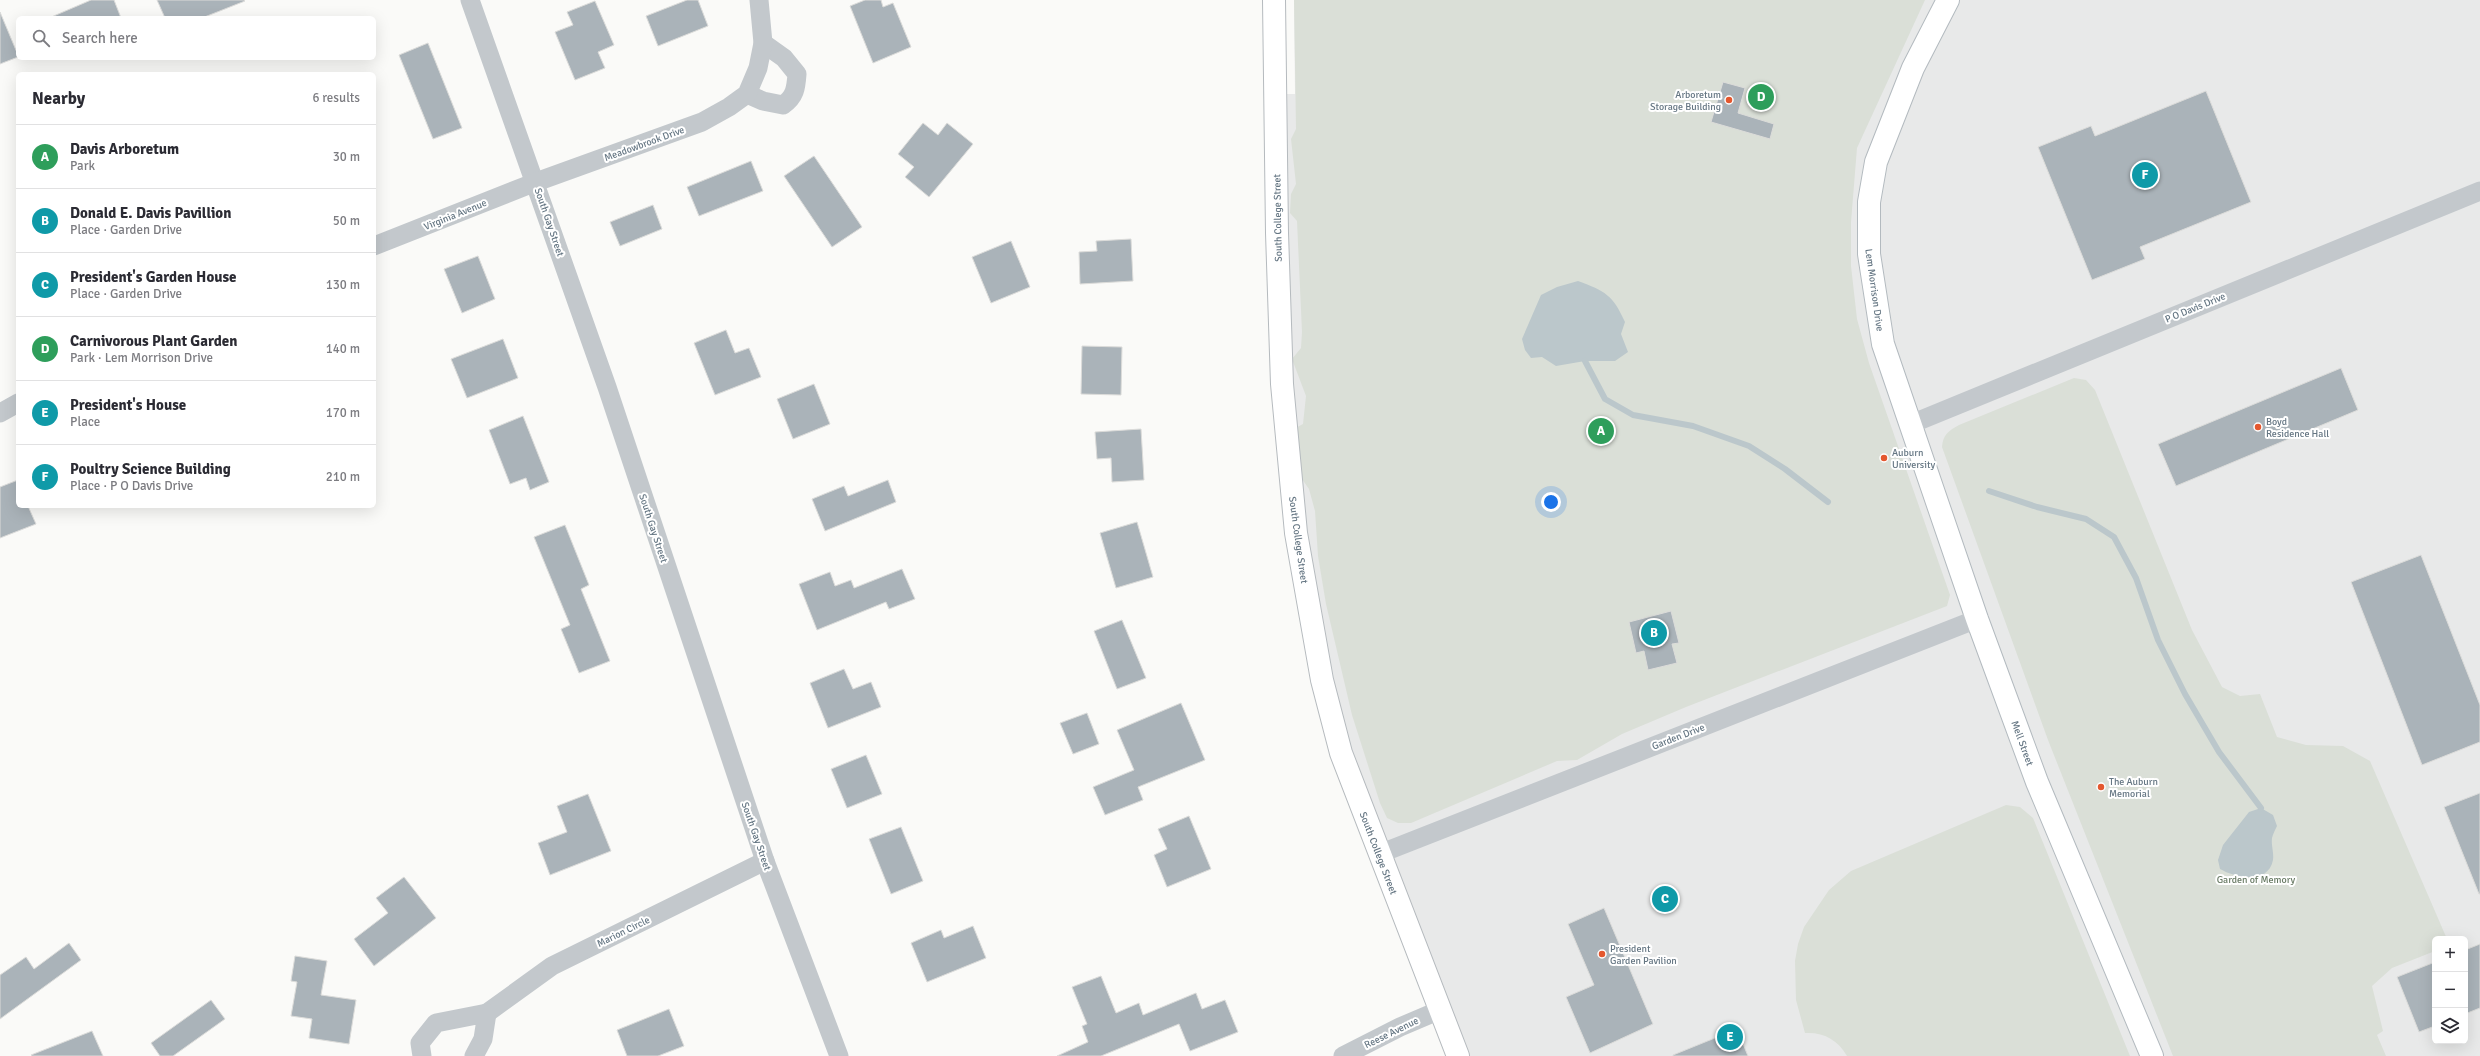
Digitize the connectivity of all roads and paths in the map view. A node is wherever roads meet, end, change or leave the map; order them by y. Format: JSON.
{"nodes":[{"id":1,"x":470,"y":0,"type":"edge"},
{"id":2,"x":759,"y":0,"type":"edge"},
{"id":3,"x":1274,"y":0,"type":"edge"},
{"id":4,"x":1948,"y":0,"type":"edge"},
{"id":5,"x":763,"y":42,"type":"junction"},
{"id":6,"x":747,"y":94,"type":"junction"},
{"id":7,"x":536,"y":182,"type":"junction"},
{"id":8,"x":2480,"y":191,"type":"edge"},
{"id":9,"x":376,"y":245,"type":"edge"},
{"id":10,"x":16,"y":404,"type":"edge"},
{"id":11,"x":0,"y":413,"type":"edge"},
{"id":12,"x":1911,"y":424,"type":"junction"},
{"id":13,"x":1977,"y":619,"type":"junction"},
{"id":14,"x":1379,"y":854,"type":"junction"},
{"id":15,"x":765,"y":861,"type":"junction"},
{"id":16,"x":1440,"y":1010,"type":"junction"},
{"id":17,"x":488,"y":1013,"type":"junction"},
{"id":18,"x":422,"y":1056,"type":"edge"},
{"id":19,"x":474,"y":1056,"type":"edge"},
{"id":20,"x":839,"y":1056,"type":"edge"},
{"id":21,"x":1343,"y":1056,"type":"edge"},
{"id":22,"x":1458,"y":1056,"type":"edge"},
{"id":23,"x":2152,"y":1056,"type":"edge"}],
"edges":[{"from":1,"to":7,"type":"street","name":"South Gay Street"},
{"from":2,"to":5,"type":"street"},
{"from":3,"to":14,"type":"street","name":"South College Street"},
{"from":4,"to":12,"type":"street","name":"Lem Morrison Drive"},
{"from":5,"to":6,"type":"street"},
{"from":5,"to":6,"type":"street"},
{"from":6,"to":7,"type":"street","name":"Meadowbrook Drive"},
{"from":7,"to":9,"type":"street","name":"Virginia Avenue"},
{"from":7,"to":15,"type":"street","name":"South Gay Street"},
{"from":8,"to":12,"type":"street","name":"P O Davis Drive"},
{"from":10,"to":11,"type":"street"},
{"from":12,"to":13,"type":"street","name":"Mell Street"},
{"from":13,"to":14,"type":"street","name":"Garden Drive"},
{"from":13,"to":23,"type":"street","name":"Mell Street"},
{"from":14,"to":16,"type":"street","name":"South College Street"},
{"from":15,"to":17,"type":"street","name":"Marion Circle"},
{"from":15,"to":20,"type":"street","name":"South Gay Street"},
{"from":16,"to":21,"type":"street","name":"Reese Avenue"},
{"from":16,"to":22,"type":"street","name":"South College Street"},
{"from":17,"to":18,"type":"street","name":"Marion Circle"},
{"from":17,"to":19,"type":"street"}]}
